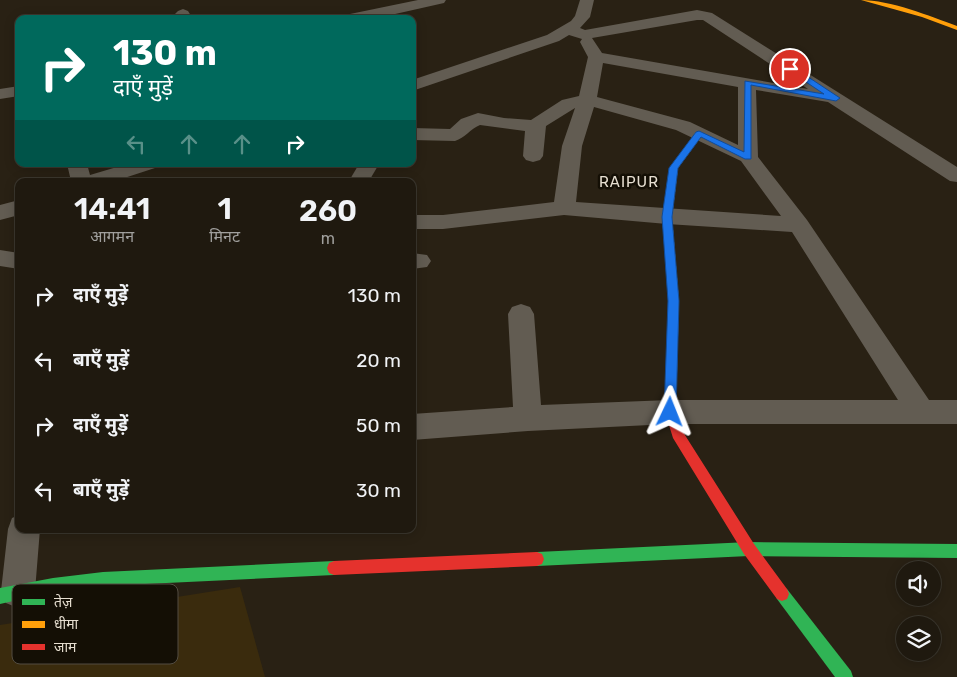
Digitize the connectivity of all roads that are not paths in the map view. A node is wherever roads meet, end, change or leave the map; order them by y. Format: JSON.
{"nodes":[{"id":1,"x":439,"y":0,"type":"edge"},
{"id":2,"x":588,"y":0,"type":"edge"},
{"id":3,"x":864,"y":0,"type":"edge"},
{"id":4,"x":369,"y":15,"type":"edge"},
{"id":5,"x":957,"y":28,"type":"edge"},
{"id":6,"x":576,"y":32,"type":"junction"},
{"id":7,"x":596,"y":57,"type":"junction"},
{"id":8,"x":747,"y":82,"type":"junction"},
{"id":9,"x":416,"y":85,"type":"edge"},
{"id":10,"x":15,"y":92,"type":"edge"},
{"id":11,"x":0,"y":94,"type":"edge"},
{"id":12,"x":836,"y":98,"type":"junction"},
{"id":13,"x":587,"y":100,"type":"junction"},
{"id":14,"x":536,"y":126,"type":"junction"},
{"id":15,"x":416,"y":134,"type":"edge"},
{"id":16,"x":699,"y":134,"type":"junction"},
{"id":17,"x":533,"y":156,"type":"dead end"},
{"id":18,"x":748,"y":157,"type":"junction"},
{"id":19,"x":138,"y":167,"type":"edge"},
{"id":20,"x":367,"y":167,"type":"edge"},
{"id":21,"x":957,"y":176,"type":"edge"},
{"id":22,"x":104,"y":178,"type":"edge"},
{"id":23,"x":361,"y":178,"type":"edge"},
{"id":24,"x":15,"y":208,"type":"edge"},
{"id":25,"x":564,"y":208,"type":"junction"},
{"id":26,"x":0,"y":213,"type":"edge"},
{"id":27,"x":667,"y":217,"type":"junction"},
{"id":28,"x":416,"y":222,"type":"edge"},
{"id":29,"x":799,"y":225,"type":"junction"},
{"id":30,"x":0,"y":258,"type":"edge"},
{"id":31,"x":15,"y":260,"type":"edge"},
{"id":32,"x":521,"y":314,"type":"dead end"},
{"id":33,"x":670,"y":412,"type":"junction"},
{"id":34,"x":921,"y":412,"type":"junction"},
{"id":35,"x":957,"y":412,"type":"edge"},
{"id":36,"x":528,"y":418,"type":"junction"},
{"id":37,"x":416,"y":427,"type":"edge"},
{"id":38,"x":23,"y":533,"type":"edge"},
{"id":39,"x":749,"y":549,"type":"junction"},
{"id":40,"x":957,"y":551,"type":"edge"},
{"id":41,"x":53,"y":584,"type":"edge"},
{"id":42,"x":9,"y":593,"type":"edge"},
{"id":43,"x":845,"y":677,"type":"edge"}],
"edges":[{"from":1,"to":4,"type":"street"},
{"from":2,"to":6,"type":"street"},
{"from":3,"to":5,"type":"street"},
{"from":6,"to":7,"type":"street"},
{"from":6,"to":9,"type":"street"},
{"from":6,"to":12,"type":"street"},
{"from":7,"to":8,"type":"street"},
{"from":7,"to":13,"type":"street"},
{"from":8,"to":12,"type":"street"},
{"from":8,"to":18,"type":"street"},
{"from":10,"to":11,"type":"street"},
{"from":12,"to":21,"type":"street"},
{"from":13,"to":14,"type":"street"},
{"from":13,"to":16,"type":"street"},
{"from":13,"to":25,"type":"street"},
{"from":14,"to":15,"type":"street"},
{"from":14,"to":17,"type":"street"},
{"from":16,"to":18,"type":"street"},
{"from":16,"to":27,"type":"street"},
{"from":18,"to":29,"type":"street"},
{"from":19,"to":22,"type":"street"},
{"from":20,"to":23,"type":"street"},
{"from":24,"to":26,"type":"street"},
{"from":25,"to":27,"type":"street"},
{"from":25,"to":28,"type":"street"},
{"from":27,"to":29,"type":"street"},
{"from":27,"to":33,"type":"street"},
{"from":29,"to":34,"type":"street"},
{"from":30,"to":31,"type":"street"},
{"from":32,"to":36,"type":"street"},
{"from":33,"to":34,"type":"street"},
{"from":33,"to":36,"type":"street"},
{"from":33,"to":39,"type":"street"},
{"from":34,"to":35,"type":"street"},
{"from":36,"to":37,"type":"street"},
{"from":38,"to":42,"type":"street"},
{"from":39,"to":40,"type":"street"},
{"from":39,"to":41,"type":"street"},
{"from":39,"to":43,"type":"street"}]}
